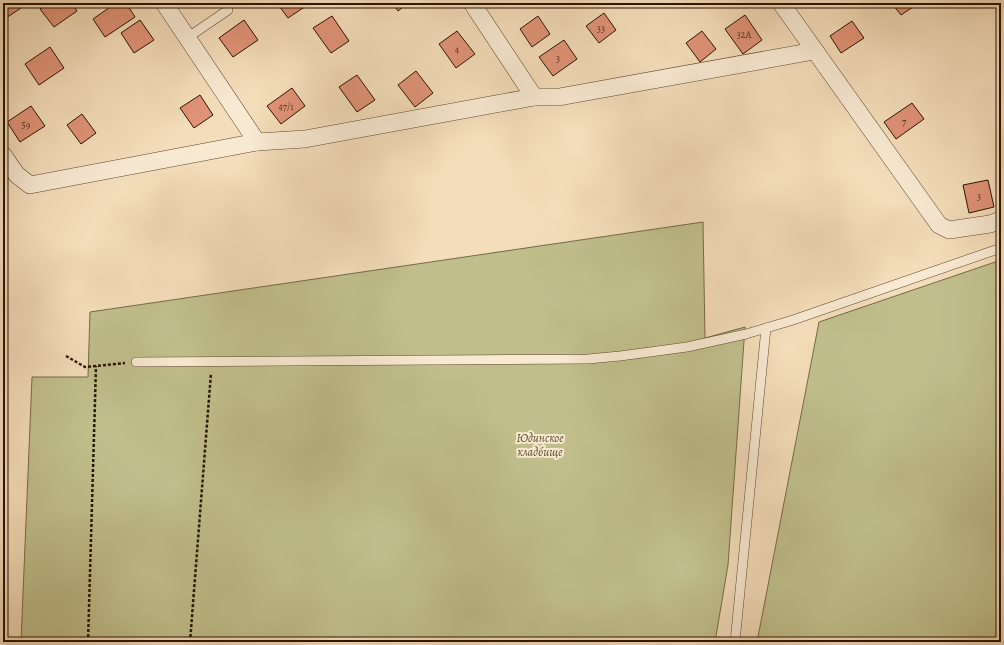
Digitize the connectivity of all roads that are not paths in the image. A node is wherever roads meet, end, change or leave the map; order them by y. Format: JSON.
{"nodes":[{"id":1,"x":164,"y":3,"type":"edge"},
{"id":2,"x":472,"y":3,"type":"edge"},
{"id":3,"x":781,"y":3,"type":"edge"},
{"id":4,"x":228,"y":10,"type":"dead end"},
{"id":5,"x":187,"y":38,"type":"junction"},
{"id":6,"x":814,"y":51,"type":"junction"},
{"id":7,"x":534,"y":97,"type":"junction"},
{"id":8,"x":257,"y":142,"type":"junction"},
{"id":9,"x":3,"y":155,"type":"edge"},
{"id":10,"x":1001,"y":220,"type":"edge"},
{"id":11,"x":1001,"y":248,"type":"edge"},
{"id":12,"x":766,"y":328,"type":"junction"},
{"id":13,"x":136,"y":362,"type":"road end"},
{"id":14,"x":735,"y":642,"type":"edge"}],
"edges":[{"from":1,"to":5,"type":"street"},
{"from":2,"to":7,"type":"street"},
{"from":3,"to":6,"type":"street"},
{"from":4,"to":5,"type":"lane"},
{"from":5,"to":8,"type":"street"},
{"from":6,"to":7,"type":"street"},
{"from":6,"to":10,"type":"street"},
{"from":7,"to":8,"type":"street"},
{"from":8,"to":9,"type":"street"},
{"from":11,"to":12,"type":"lane"},
{"from":12,"to":13,"type":"lane"},
{"from":12,"to":14,"type":"lane"}]}
